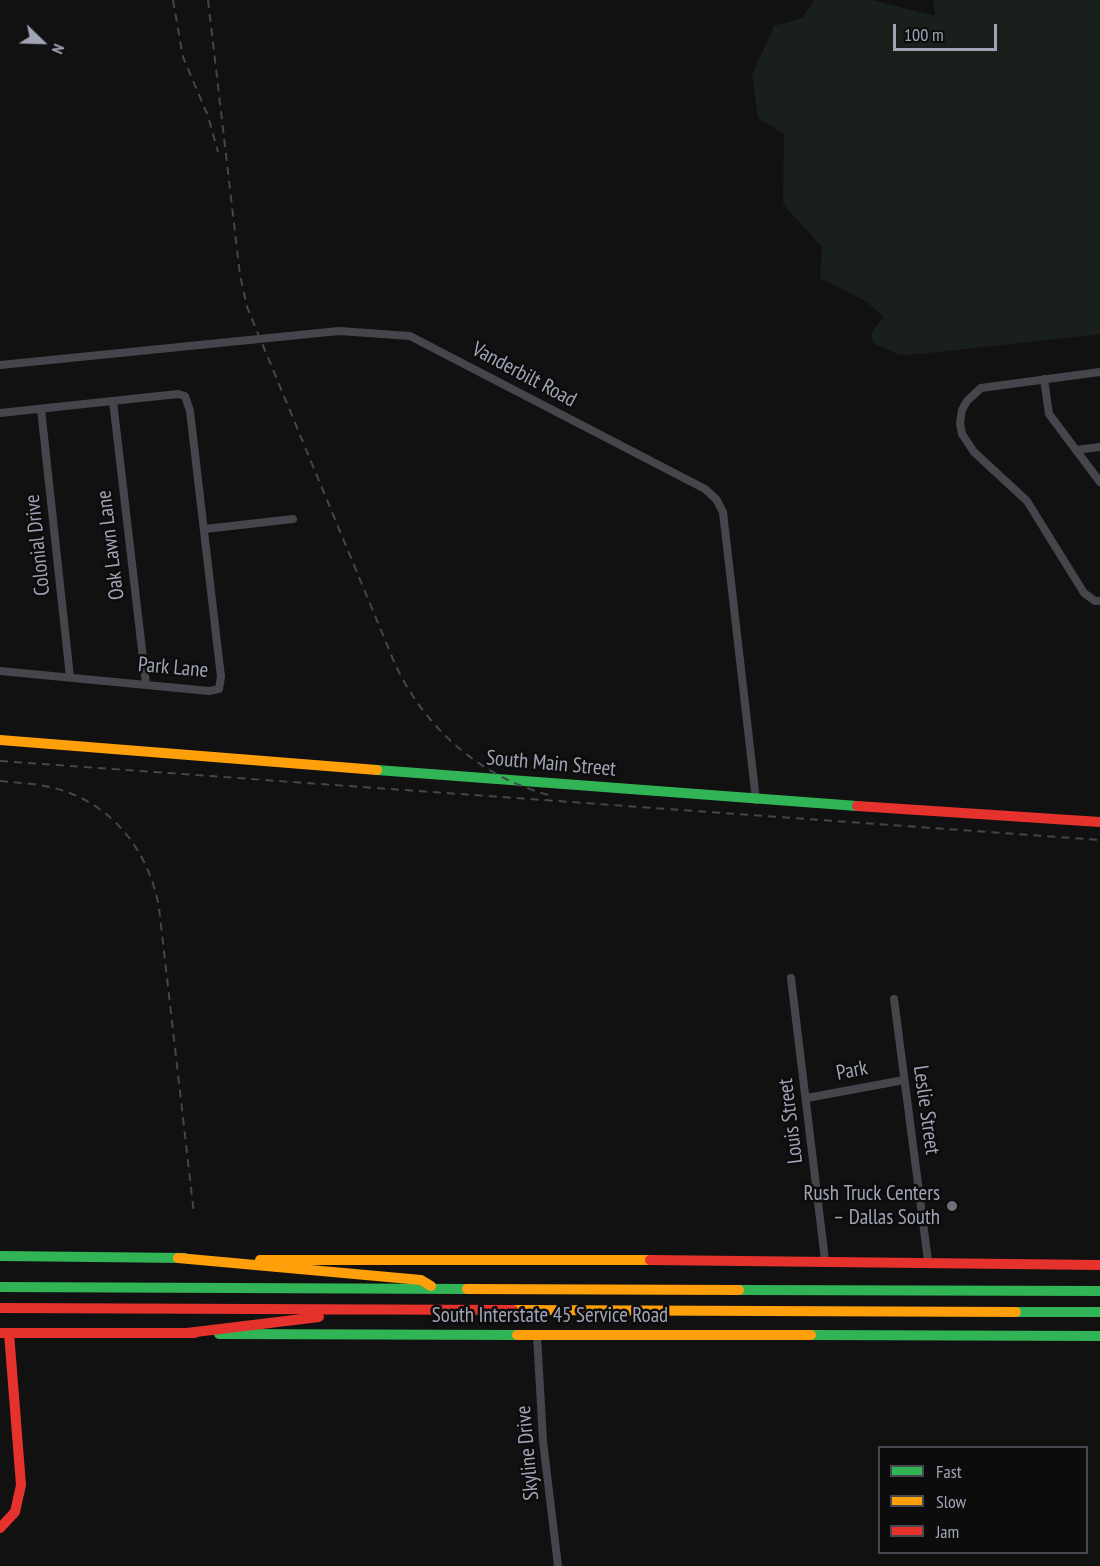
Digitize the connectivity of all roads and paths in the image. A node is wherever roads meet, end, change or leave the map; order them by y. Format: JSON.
{"nodes":[{"id":1,"x":0,"y":365,"type":"edge"},
{"id":2,"x":1100,"y":372,"type":"edge"},
{"id":3,"x":1044,"y":379,"type":"junction"},
{"id":4,"x":113,"y":401,"type":"junction"},
{"id":5,"x":41,"y":409,"type":"junction"},
{"id":6,"x":0,"y":413,"type":"edge"},
{"id":7,"x":1100,"y":447,"type":"edge"},
{"id":8,"x":1076,"y":450,"type":"junction"},
{"id":9,"x":1100,"y":482,"type":"edge"},
{"id":10,"x":293,"y":519,"type":"dead end"},
{"id":11,"x":205,"y":529,"type":"junction"},
{"id":12,"x":1100,"y":601,"type":"edge"},
{"id":13,"x":0,"y":671,"type":"edge"},
{"id":14,"x":70,"y":677,"type":"junction"},
{"id":15,"x":146,"y":684,"type":"junction"},
{"id":16,"x":0,"y":740,"type":"edge"},
{"id":17,"x":756,"y":800,"type":"junction"},
{"id":18,"x":1100,"y":822,"type":"edge"},
{"id":19,"x":792,"y":978,"type":"dead end"},
{"id":20,"x":894,"y":999,"type":"dead end"},
{"id":21,"x":904,"y":1080,"type":"junction"},
{"id":22,"x":807,"y":1098,"type":"junction"},
{"id":23,"x":0,"y":1256,"type":"edge"},
{"id":24,"x":178,"y":1258,"type":"junction"},
{"id":25,"x":825,"y":1260,"type":"junction"},
{"id":26,"x":928,"y":1262,"type":"junction"},
{"id":27,"x":1100,"y":1264,"type":"edge"},
{"id":28,"x":0,"y":1287,"type":"edge"},
{"id":29,"x":435,"y":1289,"type":"junction"},
{"id":30,"x":1100,"y":1291,"type":"edge"},
{"id":31,"x":0,"y":1308,"type":"edge"},
{"id":32,"x":388,"y":1309,"type":"junction"},
{"id":33,"x":1100,"y":1312,"type":"edge"},
{"id":34,"x":4,"y":1333,"type":"edge"},
{"id":35,"x":187,"y":1333,"type":"junction"},
{"id":36,"x":537,"y":1335,"type":"junction"},
{"id":37,"x":1100,"y":1336,"type":"edge"},
{"id":38,"x":0,"y":1528,"type":"edge"},
{"id":39,"x":558,"y":1566,"type":"edge"}],
"edges":[{"from":1,"to":17,"type":"street","name":"Vanderbilt Road"},
{"from":2,"to":3,"type":"street"},
{"from":3,"to":8,"type":"street"},
{"from":3,"to":12,"type":"street"},
{"from":4,"to":5,"type":"street","name":"Park Lane"},
{"from":4,"to":11,"type":"street","name":"Park Lane"},
{"from":4,"to":15,"type":"street","name":"Oak Lawn Lane"},
{"from":5,"to":6,"type":"street","name":"Park Lane"},
{"from":5,"to":14,"type":"street","name":"Colonial Drive"},
{"from":7,"to":8,"type":"street"},
{"from":8,"to":9,"type":"street"},
{"from":10,"to":11,"type":"street"},
{"from":11,"to":15,"type":"street","name":"Park Lane"},
{"from":13,"to":14,"type":"street","name":"Park Lane"},
{"from":14,"to":15,"type":"street","name":"Park Lane"},
{"from":16,"to":17,"type":"main road","name":"South Main Street"},
{"from":17,"to":18,"type":"main road","name":"South Main Street"},
{"from":19,"to":22,"type":"street","name":"Louis Street"},
{"from":20,"to":21,"type":"street","name":"Leslie Street"},
{"from":21,"to":22,"type":"street","name":"Park"},
{"from":21,"to":26,"type":"street","name":"Leslie Street"},
{"from":22,"to":25,"type":"street","name":"Louis Street"},
{"from":23,"to":24,"type":"main road"},
{"from":24,"to":25,"type":"main road"},
{"from":24,"to":29,"type":"main road"},
{"from":25,"to":26,"type":"main road"},
{"from":26,"to":27,"type":"main road"},
{"from":28,"to":29,"type":"main road"},
{"from":29,"to":30,"type":"main road"},
{"from":31,"to":32,"type":"main road"},
{"from":32,"to":33,"type":"main road"},
{"from":32,"to":35,"type":"main road"},
{"from":34,"to":35,"type":"main road","name":"South Interstate 45 Service Road"},
{"from":34,"to":38,"type":"main road"},
{"from":35,"to":36,"type":"main road","name":"South Interstate 45 Service Road"},
{"from":36,"to":37,"type":"main road","name":"South Interstate 45 Service Road"},
{"from":36,"to":39,"type":"street","name":"Skyline Drive"}]}
